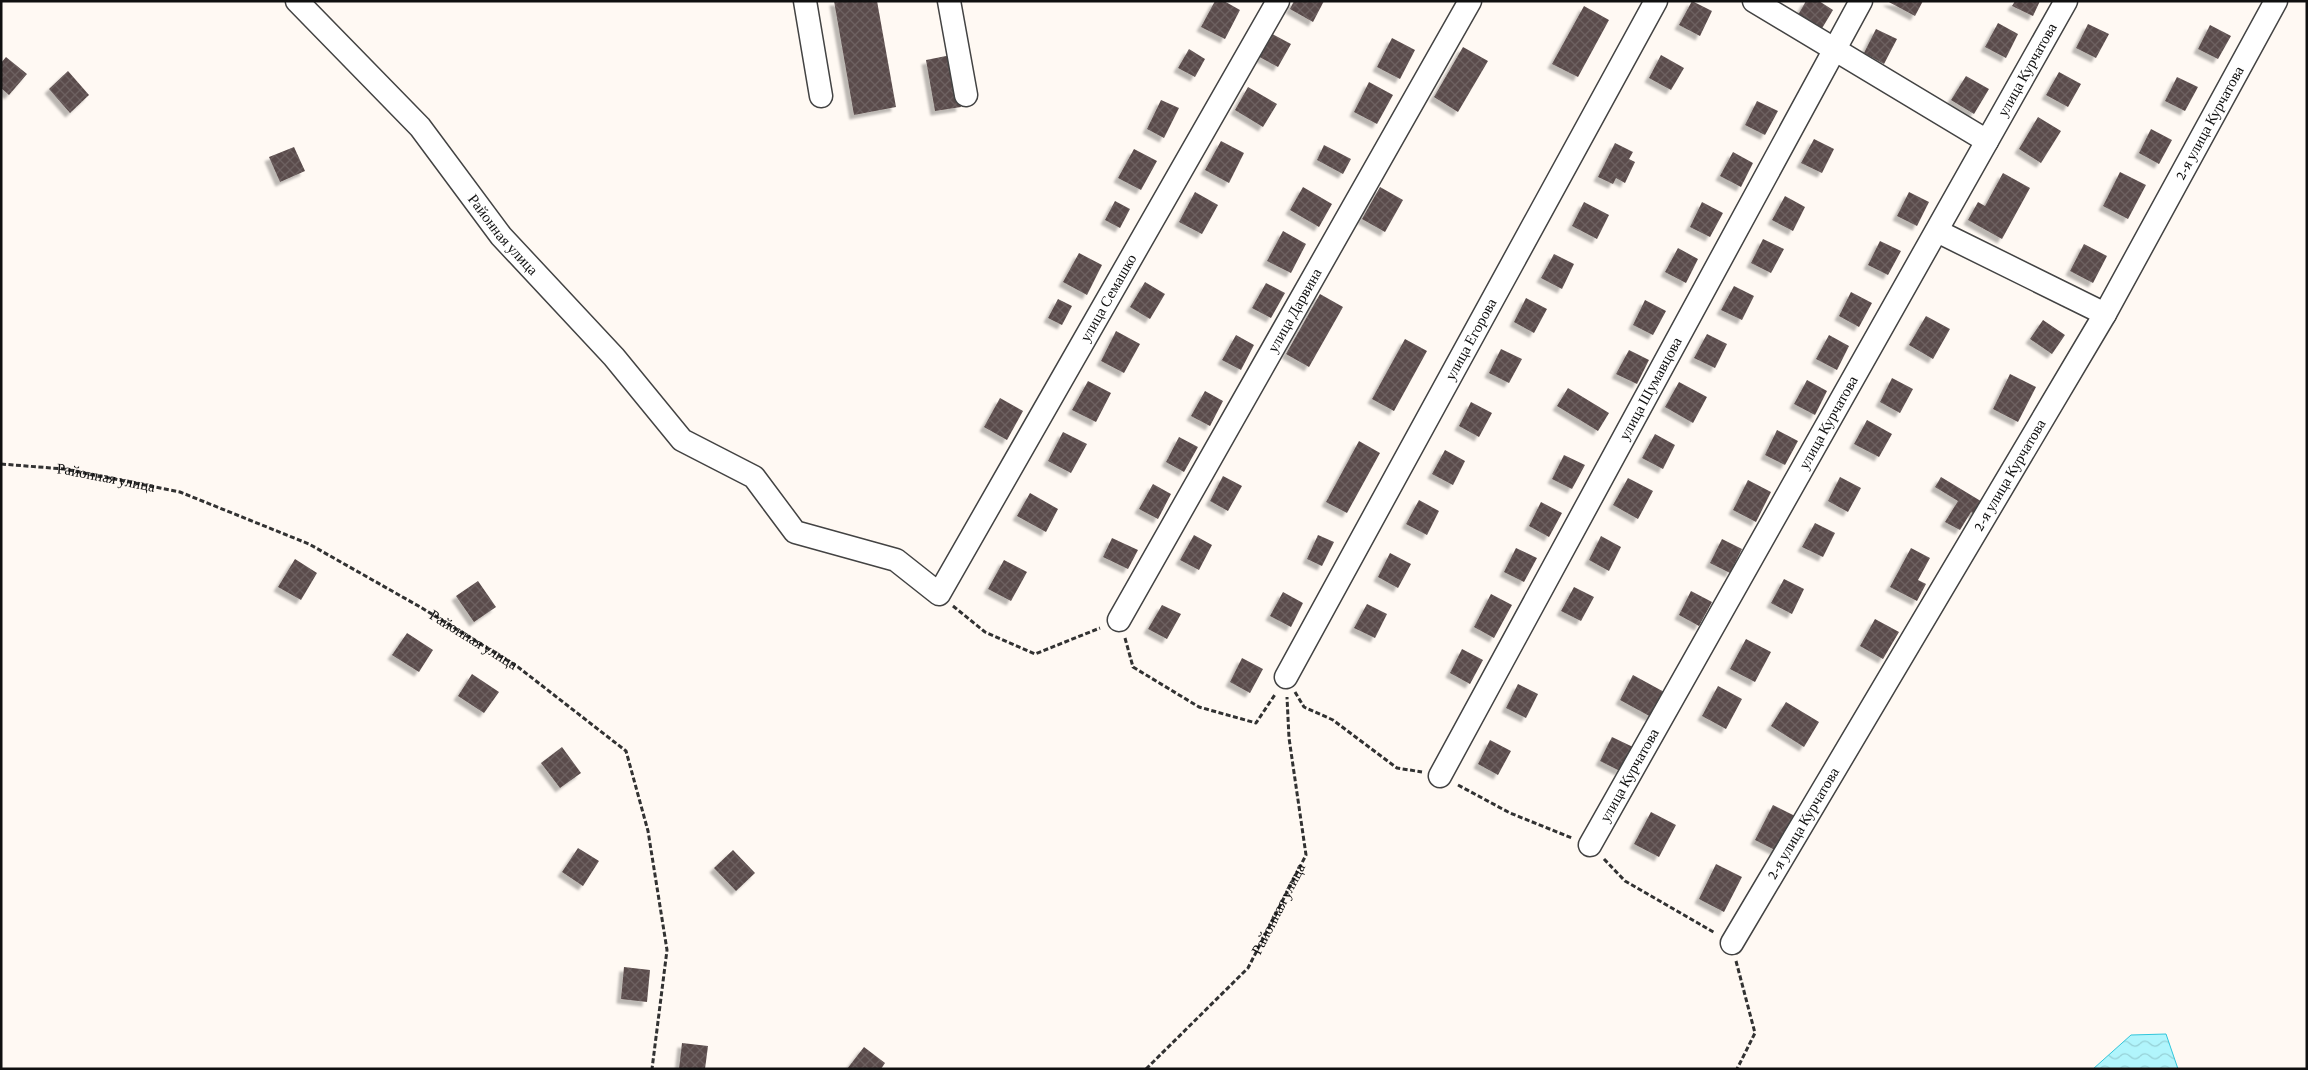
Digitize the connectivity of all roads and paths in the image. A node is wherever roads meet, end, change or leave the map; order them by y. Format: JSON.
{"nodes":[{"id":1,"x":297,"y":1,"type":"edge"},
{"id":2,"x":805,"y":1,"type":"edge"},
{"id":3,"x":949,"y":1,"type":"edge"},
{"id":4,"x":1278,"y":1,"type":"edge"},
{"id":5,"x":1470,"y":1,"type":"edge"},
{"id":6,"x":1656,"y":1,"type":"edge"},
{"id":7,"x":1754,"y":1,"type":"edge"},
{"id":8,"x":1861,"y":1,"type":"edge"},
{"id":9,"x":2066,"y":1,"type":"edge"},
{"id":10,"x":2276,"y":1,"type":"edge"},
{"id":11,"x":1835,"y":50,"type":"junction"},
{"id":12,"x":966,"y":95,"type":"dead end"},
{"id":13,"x":821,"y":96,"type":"dead end"},
{"id":14,"x":1987,"y":141,"type":"junction"},
{"id":15,"x":1937,"y":231,"type":"junction"},
{"id":16,"x":2105,"y":314,"type":"junction"},
{"id":17,"x":1,"y":464,"type":"edge"},
{"id":18,"x":940,"y":594,"type":"junction"},
{"id":19,"x":1120,"y":620,"type":"junction"},
{"id":20,"x":1286,"y":677,"type":"junction"},
{"id":21,"x":1440,"y":776,"type":"junction"},
{"id":22,"x":1590,"y":845,"type":"junction"},
{"id":23,"x":1732,"y":942,"type":"junction"},
{"id":24,"x":652,"y":1069,"type":"edge"},
{"id":25,"x":1146,"y":1069,"type":"edge"},
{"id":26,"x":1737,"y":1069,"type":"edge"}],
"edges":[{"from":1,"to":18,"type":"street","name":"Районная улица"},
{"from":2,"to":13,"type":"street"},
{"from":3,"to":12,"type":"street"},
{"from":4,"to":18,"type":"street","name":"улица Семашко"},
{"from":5,"to":19,"type":"street","name":"улица Дарвина"},
{"from":6,"to":20,"type":"street","name":"улица Егорова"},
{"from":7,"to":11,"type":"street"},
{"from":8,"to":11,"type":"street","name":"улица Шумавцова"},
{"from":9,"to":14,"type":"street","name":"улица Курчатова"},
{"from":10,"to":16,"type":"street","name":"2-я улица Курчатова"},
{"from":11,"to":14,"type":"street"},
{"from":11,"to":21,"type":"street","name":"улица Шумавцова"},
{"from":14,"to":15,"type":"street","name":"улица Курчатова"},
{"from":15,"to":16,"type":"street"},
{"from":15,"to":22,"type":"street","name":"улица Курчатова"},
{"from":16,"to":23,"type":"street","name":"2-я улица Курчатова"},
{"from":17,"to":24,"type":"path","name":"Районная улица"},
{"from":18,"to":19,"type":"path"},
{"from":19,"to":20,"type":"path"},
{"from":20,"to":21,"type":"path"},
{"from":20,"to":25,"type":"path","name":"Районная улица"},
{"from":21,"to":22,"type":"path"},
{"from":22,"to":23,"type":"path"},
{"from":23,"to":26,"type":"path"}]}
